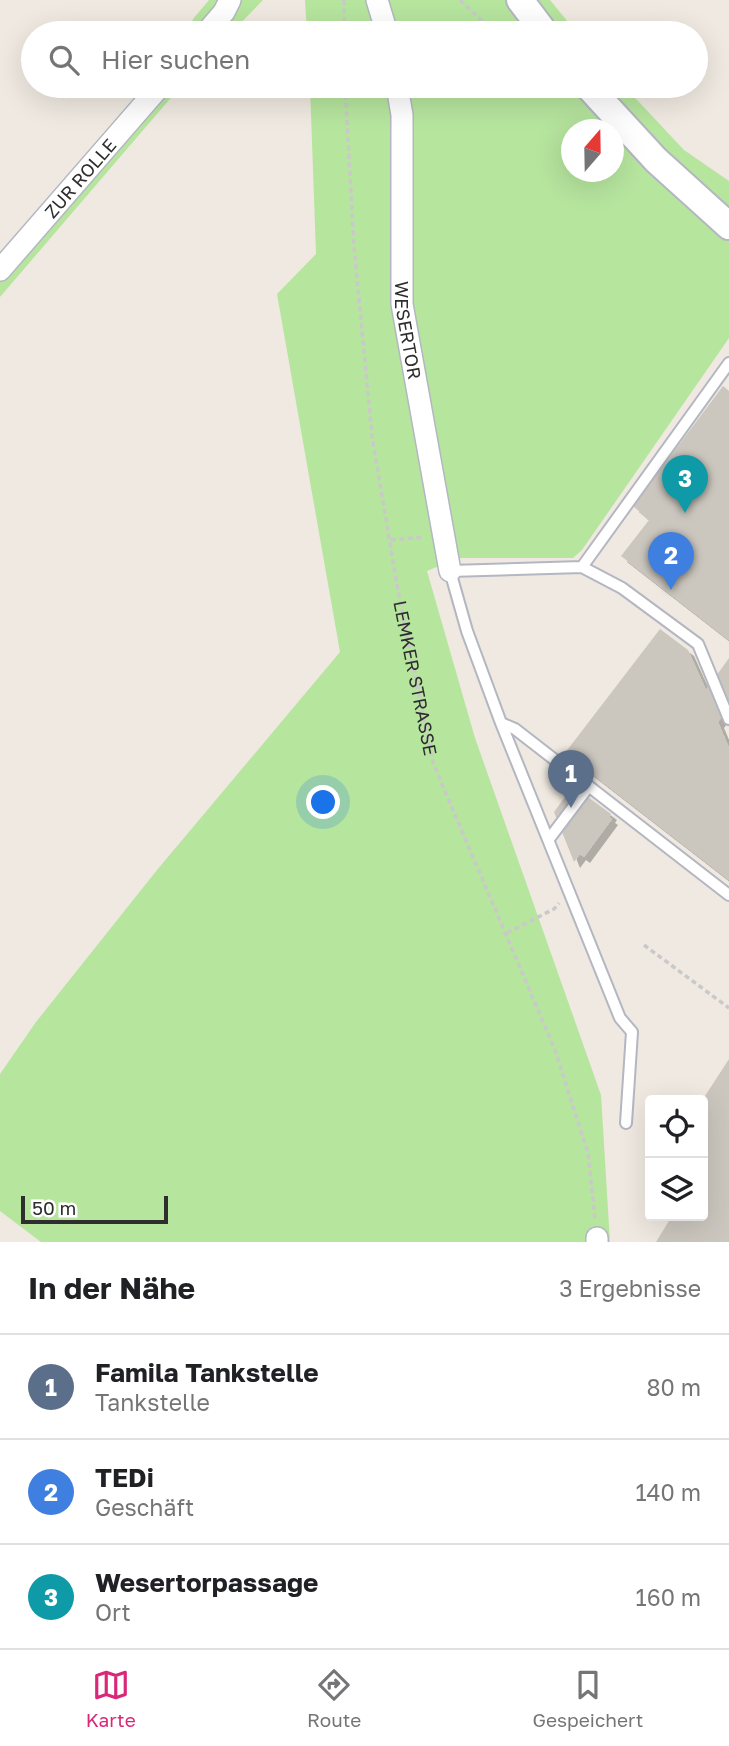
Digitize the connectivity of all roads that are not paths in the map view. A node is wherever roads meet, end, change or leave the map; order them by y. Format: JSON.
{"nodes":[{"id":1,"x":230,"y":0,"type":"edge"},
{"id":2,"x":377,"y":0,"type":"edge"},
{"id":3,"x":520,"y":0,"type":"edge"},
{"id":4,"x":216,"y":21,"type":"edge"},
{"id":5,"x":383,"y":21,"type":"edge"},
{"id":6,"x":536,"y":21,"type":"edge"},
{"id":7,"x":150,"y":98,"type":"edge"},
{"id":8,"x":399,"y":98,"type":"edge"},
{"id":9,"x":599,"y":98,"type":"edge"},
{"id":10,"x":729,"y":226,"type":"edge"},
{"id":11,"x":0,"y":270,"type":"edge"},
{"id":12,"x":729,"y":363,"type":"edge"},
{"id":13,"x":582,"y":567,"type":"junction"},
{"id":14,"x":450,"y":571,"type":"junction"},
{"id":15,"x":729,"y":719,"type":"edge"},
{"id":16,"x":501,"y":723,"type":"junction"},
{"id":17,"x":589,"y":786,"type":"junction"},
{"id":18,"x":549,"y":839,"type":"junction"},
{"id":19,"x":729,"y":895,"type":"edge"},
{"id":20,"x":626,"y":1123,"type":"dead end"}],
"edges":[{"from":1,"to":4,"type":"street"},
{"from":2,"to":5,"type":"street"},
{"from":3,"to":6,"type":"street"},
{"from":7,"to":11,"type":"street","name":"ZUR ROLLE"},
{"from":8,"to":14,"type":"street","name":"WESERTOR"},
{"from":9,"to":10,"type":"street"},
{"from":12,"to":13,"type":"lane"},
{"from":13,"to":14,"type":"lane"},
{"from":13,"to":15,"type":"lane"},
{"from":14,"to":16,"type":"lane"},
{"from":16,"to":17,"type":"lane"},
{"from":16,"to":18,"type":"lane"},
{"from":17,"to":18,"type":"lane"},
{"from":17,"to":19,"type":"lane"},
{"from":18,"to":20,"type":"lane"}]}
